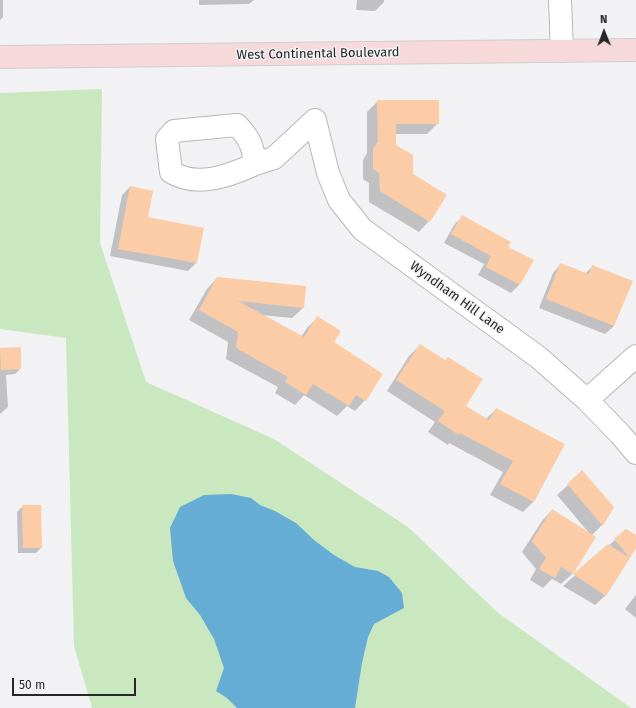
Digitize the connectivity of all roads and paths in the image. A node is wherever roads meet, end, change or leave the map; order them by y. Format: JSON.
{"nodes":[{"id":1,"x":560,"y":0,"type":"edge"},
{"id":2,"x":636,"y":50,"type":"edge"},
{"id":3,"x":562,"y":51,"type":"junction"},
{"id":4,"x":0,"y":57,"type":"edge"},
{"id":5,"x":255,"y":164,"type":"dead end"},
{"id":6,"x":636,"y":356,"type":"edge"},
{"id":7,"x":587,"y":400,"type":"junction"},
{"id":8,"x":636,"y":453,"type":"edge"}],
"edges":[{"from":1,"to":3,"type":"street"},
{"from":2,"to":3,"type":"main road","name":"West Continental Boulevard"},
{"from":3,"to":4,"type":"main road","name":"West Continental Boulevard"},
{"from":5,"to":7,"type":"street","name":"Wyndham Hill Lane"},
{"from":6,"to":7,"type":"street"},
{"from":7,"to":8,"type":"street","name":"Wyndham Hill Lane"}]}
